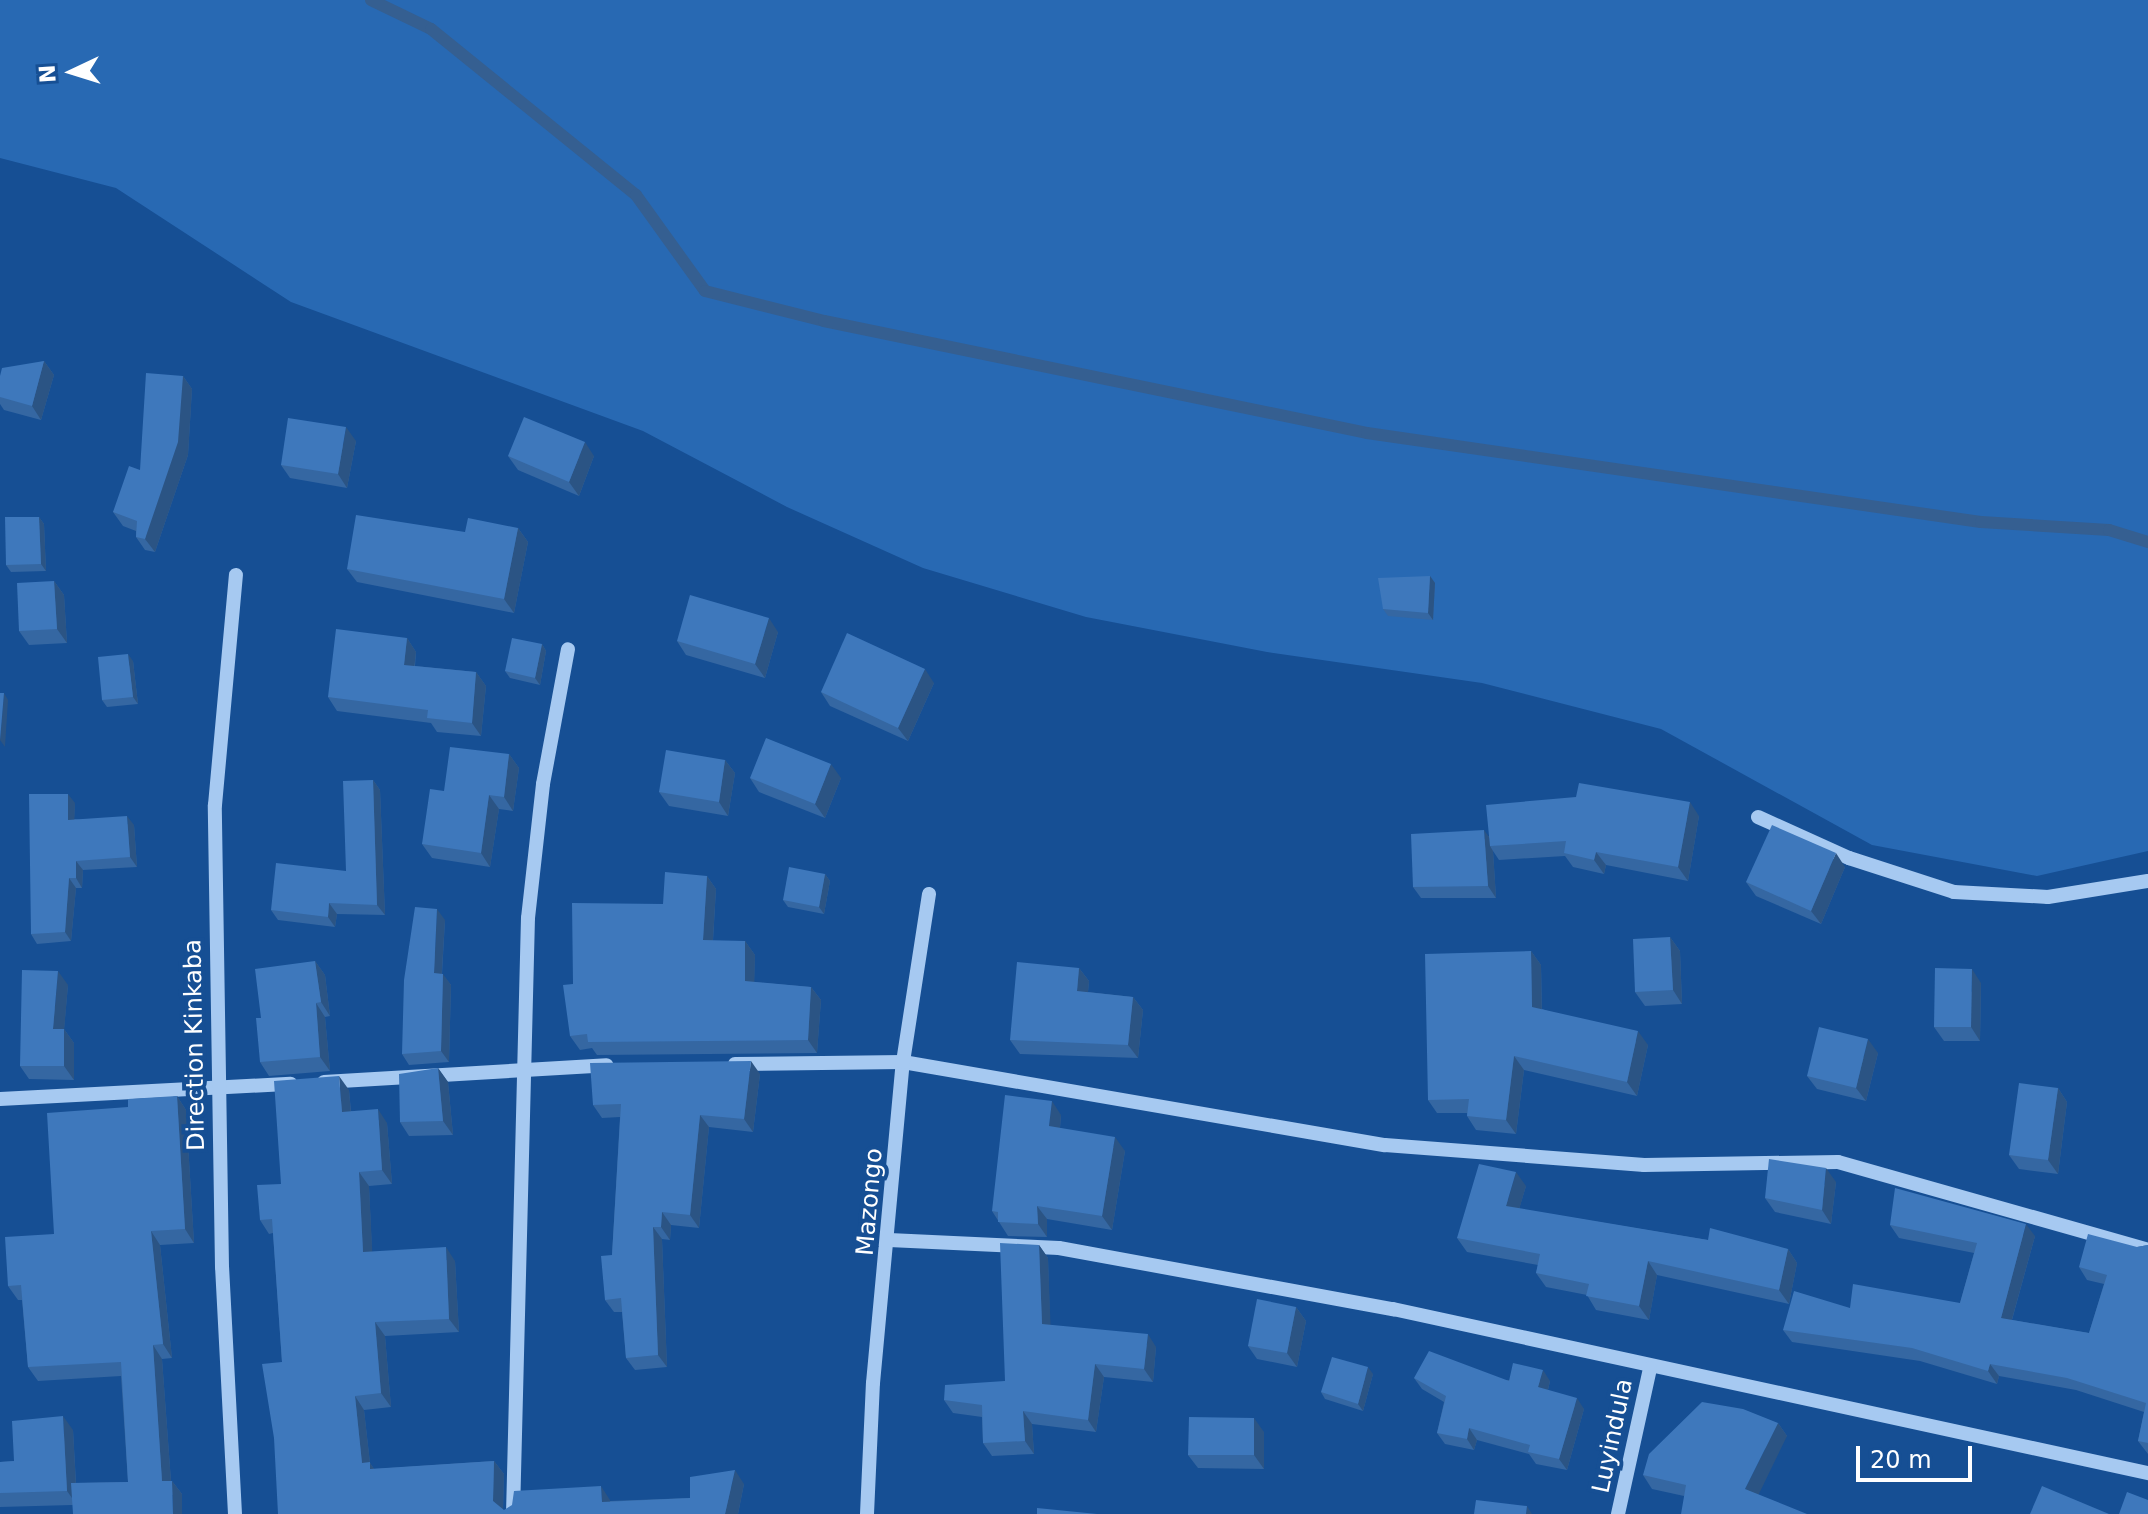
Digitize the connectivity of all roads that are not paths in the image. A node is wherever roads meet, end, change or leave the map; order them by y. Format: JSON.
{"nodes":[{"id":1,"x":236,"y":575,"type":"dead end"},
{"id":2,"x":568,"y":649,"type":"dead end"},
{"id":3,"x":1758,"y":817,"type":"dead end"},
{"id":4,"x":2148,"y":881,"type":"edge"},
{"id":5,"x":929,"y":894,"type":"dead end"},
{"id":6,"x":903,"y":1062,"type":"junction"},
{"id":7,"x":713,"y":1064,"type":"edge"},
{"id":8,"x":618,"y":1065,"type":"edge"},
{"id":9,"x":522,"y":1066,"type":"junction"},
{"id":10,"x":217,"y":1090,"type":"junction"},
{"id":11,"x":0,"y":1099,"type":"edge"},
{"id":12,"x":889,"y":1240,"type":"junction"},
{"id":13,"x":2148,"y":1250,"type":"edge"},
{"id":14,"x":1650,"y":1368,"type":"junction"},
{"id":15,"x":2148,"y":1473,"type":"edge"},
{"id":16,"x":235,"y":1514,"type":"edge"},
{"id":17,"x":513,"y":1514,"type":"edge"},
{"id":18,"x":867,"y":1514,"type":"edge"},
{"id":19,"x":1618,"y":1514,"type":"edge"}],
"edges":[{"from":1,"to":10,"type":"street","name":"Direction Kinkaba"},
{"from":2,"to":9,"type":"street"},
{"from":3,"to":4,"type":"street"},
{"from":5,"to":6,"type":"street","name":"Mazongo"},
{"from":6,"to":7,"type":"street"},
{"from":6,"to":12,"type":"street","name":"Mazongo"},
{"from":6,"to":13,"type":"street"},
{"from":8,"to":9,"type":"street"},
{"from":9,"to":10,"type":"street"},
{"from":9,"to":17,"type":"street"},
{"from":10,"to":11,"type":"street"},
{"from":10,"to":16,"type":"street","name":"Direction Kinkaba"},
{"from":12,"to":14,"type":"street"},
{"from":12,"to":18,"type":"street","name":"Mazongo"},
{"from":14,"to":15,"type":"street"},
{"from":14,"to":19,"type":"street","name":"Luyindula"}]}
